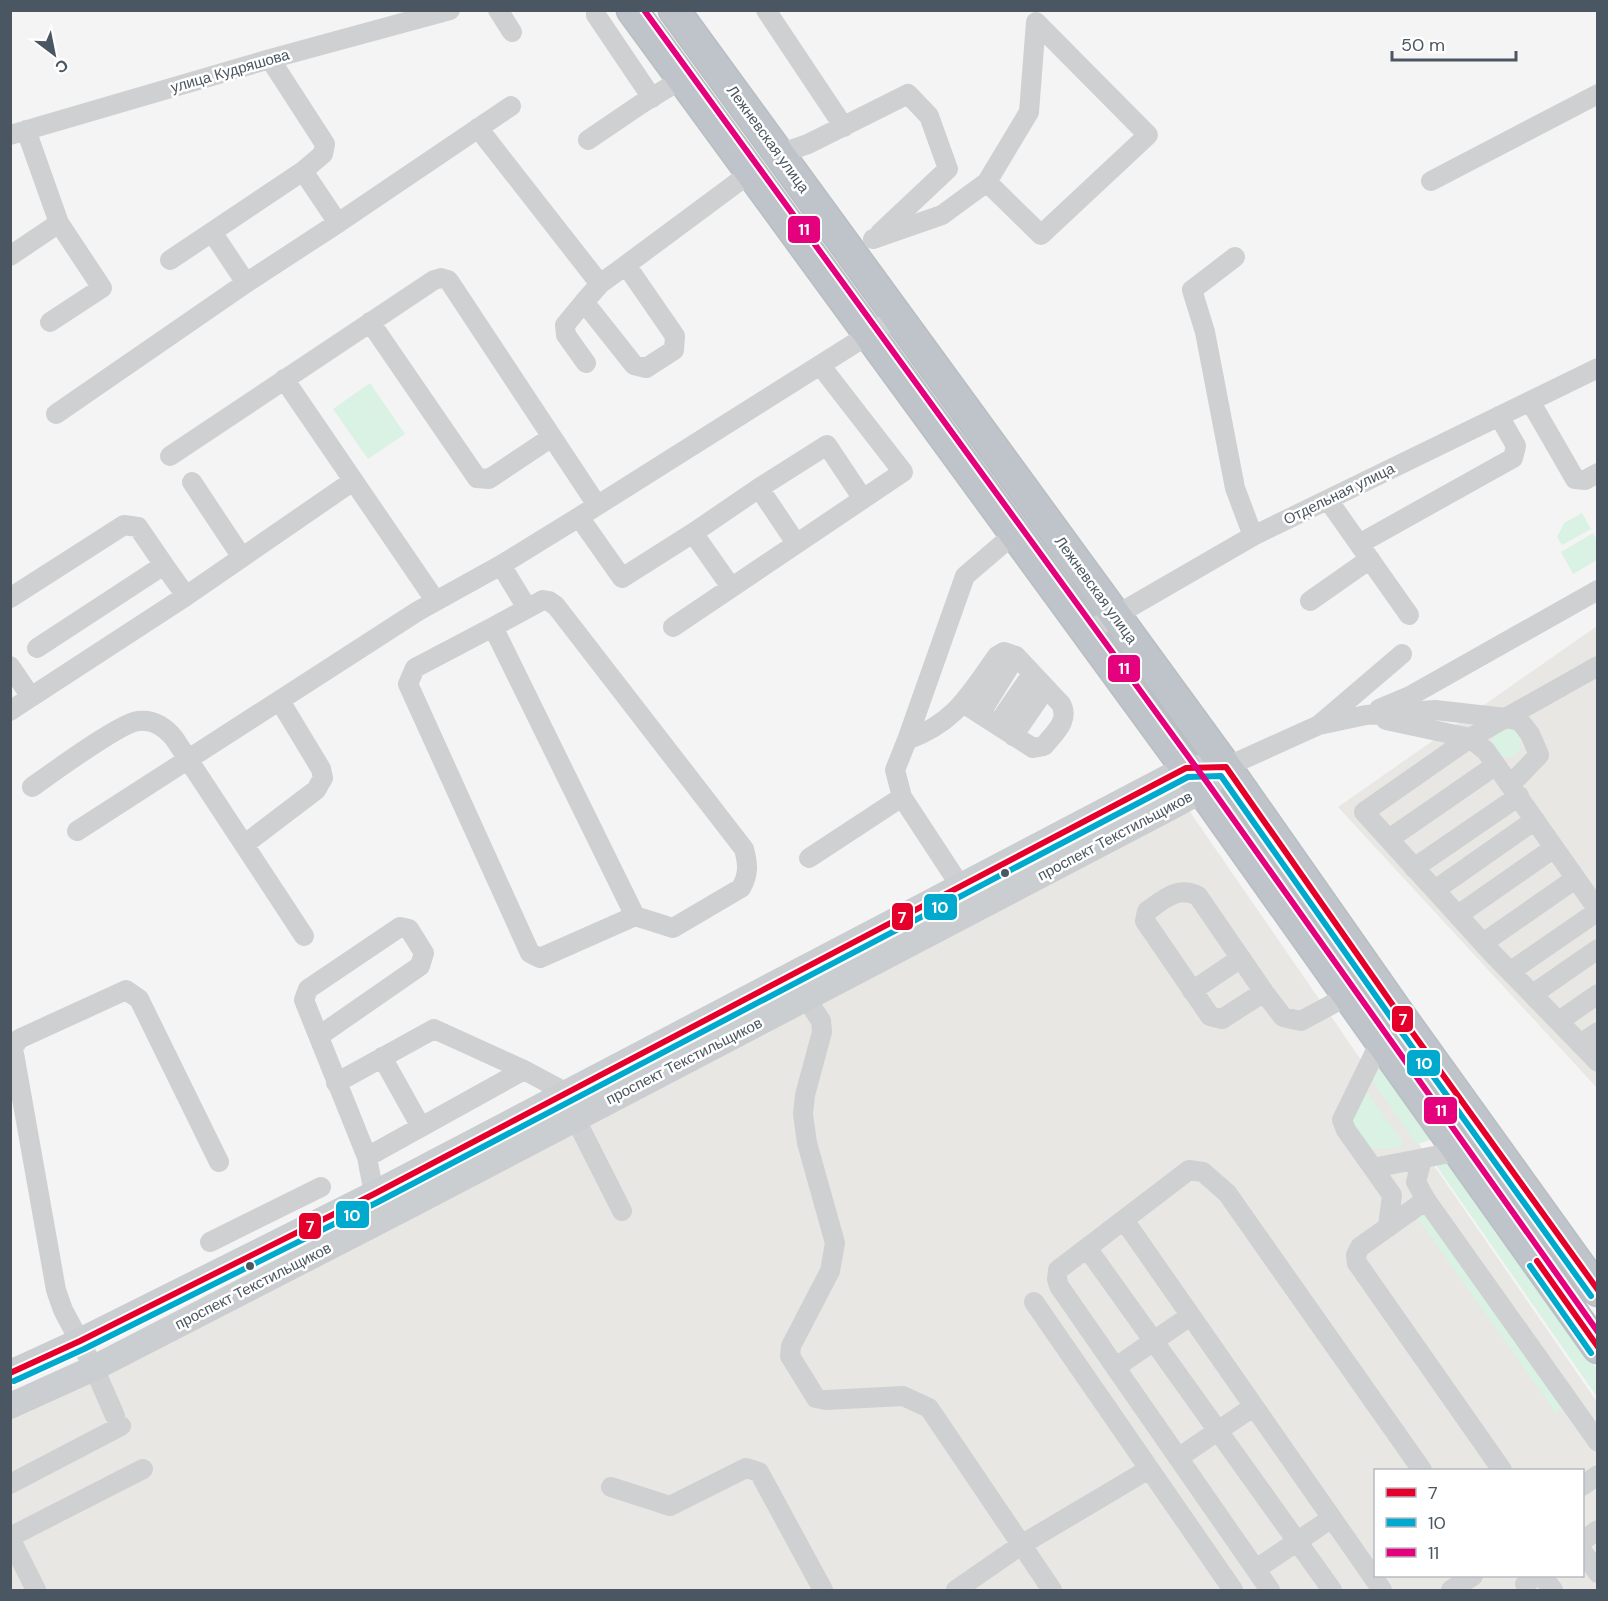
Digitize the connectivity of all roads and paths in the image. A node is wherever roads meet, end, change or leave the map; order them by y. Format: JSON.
{"nodes":[{"id":1,"x":450,"y":10,"type":"edge"},
{"id":2,"x":498,"y":10,"type":"edge"},
{"id":3,"x":596,"y":10,"type":"edge"},
{"id":4,"x":632,"y":10,"type":"edge"},
{"id":5,"x":674,"y":10,"type":"edge"},
{"id":6,"x":766,"y":10,"type":"edge"},
{"id":7,"x":512,"y":32,"type":"dead end"},
{"id":8,"x":270,"y":59,"type":"junction"},
{"id":9,"x":682,"y":80,"type":"junction"},
{"id":10,"x":1597,"y":96,"type":"edge"},
{"id":11,"x":652,"y":98,"type":"junction"},
{"id":12,"x":511,"y":106,"type":"dead end"},
{"id":13,"x":844,"y":127,"type":"junction"},
{"id":14,"x":478,"y":128,"type":"junction"},
{"id":15,"x":18,"y":132,"type":"edge"},
{"id":16,"x":588,"y":140,"type":"dead end"},
{"id":17,"x":779,"y":154,"type":"junction"},
{"id":18,"x":303,"y":171,"type":"junction"},
{"id":19,"x":750,"y":173,"type":"junction"},
{"id":20,"x":987,"y":182,"type":"junction"},
{"id":21,"x":1431,"y":182,"type":"dead end"},
{"id":22,"x":59,"y":223,"type":"junction"},
{"id":23,"x":338,"y":223,"type":"junction"},
{"id":24,"x":212,"y":232,"type":"junction"},
{"id":25,"x":863,"y":248,"type":"junction"},
{"id":26,"x":10,"y":256,"type":"edge"},
{"id":27,"x":1235,"y":257,"type":"dead end"},
{"id":28,"x":171,"y":260,"type":"dead end"},
{"id":29,"x":626,"y":265,"type":"junction"},
{"id":30,"x":246,"y":283,"type":"junction"},
{"id":31,"x":600,"y":284,"type":"junction"},
{"id":32,"x":584,"y":302,"type":"junction"},
{"id":33,"x":898,"y":316,"type":"junction"},
{"id":34,"x":50,"y":322,"type":"dead end"},
{"id":35,"x":370,"y":322,"type":"junction"},
{"id":36,"x":869,"y":333,"type":"junction"},
{"id":37,"x":586,"y":363,"type":"dead end"},
{"id":38,"x":820,"y":365,"type":"junction"},
{"id":39,"x":1598,"y":368,"type":"edge"},
{"id":40,"x":284,"y":380,"type":"junction"},
{"id":41,"x":1530,"y":401,"type":"junction"},
{"id":42,"x":56,"y":414,"type":"dead end"},
{"id":43,"x":1499,"y":417,"type":"junction"},
{"id":44,"x":552,"y":437,"type":"junction"},
{"id":45,"x":171,"y":456,"type":"dead end"},
{"id":46,"x":1598,"y":473,"type":"edge"},
{"id":47,"x":353,"y":481,"type":"junction"},
{"id":48,"x":192,"y":482,"type":"dead end"},
{"id":49,"x":759,"y":488,"type":"junction"},
{"id":50,"x":863,"y":499,"type":"junction"},
{"id":51,"x":1328,"y":500,"type":"junction"},
{"id":52,"x":597,"y":505,"type":"junction"},
{"id":53,"x":579,"y":517,"type":"junction"},
{"id":54,"x":693,"y":533,"type":"junction"},
{"id":55,"x":1014,"y":534,"type":"junction"},
{"id":56,"x":1253,"y":536,"type":"junction"},
{"id":57,"x":796,"y":543,"type":"junction"},
{"id":58,"x":1364,"y":551,"type":"junction"},
{"id":59,"x":241,"y":556,"type":"junction"},
{"id":60,"x":164,"y":565,"type":"junction"},
{"id":61,"x":501,"y":565,"type":"junction"},
{"id":62,"x":731,"y":587,"type":"junction"},
{"id":63,"x":1598,"y":590,"type":"edge"},
{"id":64,"x":186,"y":596,"type":"junction"},
{"id":65,"x":10,"y":598,"type":"edge"},
{"id":66,"x":435,"y":600,"type":"junction"},
{"id":67,"x":1310,"y":601,"type":"dead end"},
{"id":68,"x":527,"y":608,"type":"junction"},
{"id":69,"x":1114,"y":615,"type":"junction"},
{"id":70,"x":1409,"y":615,"type":"dead end"},
{"id":71,"x":492,"y":627,"type":"junction"},
{"id":72,"x":673,"y":627,"type":"dead end"},
{"id":73,"x":1087,"y":632,"type":"junction"},
{"id":74,"x":37,"y":648,"type":"dead end"},
{"id":75,"x":1402,"y":654,"type":"dead end"},
{"id":76,"x":1016,"y":656,"type":"junction"},
{"id":77,"x":10,"y":666,"type":"edge"},
{"id":78,"x":1598,"y":666,"type":"edge"},
{"id":79,"x":1032,"y":674,"type":"junction"},
{"id":80,"x":1046,"y":688,"type":"junction"},
{"id":81,"x":31,"y":697,"type":"junction"},
{"id":82,"x":280,"y":701,"type":"junction"},
{"id":83,"x":963,"y":703,"type":"junction"},
{"id":84,"x":10,"y":711,"type":"edge"},
{"id":85,"x":980,"y":714,"type":"junction"},
{"id":86,"x":1366,"y":715,"type":"junction"},
{"id":87,"x":1506,"y":718,"type":"junction"},
{"id":88,"x":1319,"y":724,"type":"junction"},
{"id":89,"x":1005,"y":730,"type":"junction"},
{"id":90,"x":1470,"y":738,"type":"junction"},
{"id":91,"x":907,"y":740,"type":"junction"},
{"id":92,"x":188,"y":759,"type":"junction"},
{"id":93,"x":1496,"y":765,"type":"junction"},
{"id":94,"x":1226,"y":767,"type":"junction"},
{"id":95,"x":1194,"y":779,"type":"junction"},
{"id":96,"x":32,"y":787,"type":"dead end"},
{"id":97,"x":1514,"y":790,"type":"junction"},
{"id":98,"x":902,"y":797,"type":"junction"},
{"id":99,"x":1535,"y":820,"type":"junction"},
{"id":100,"x":77,"y":831,"type":"dead end"},
{"id":101,"x":1389,"y":839,"type":"junction"},
{"id":102,"x":245,"y":844,"type":"junction"},
{"id":103,"x":1554,"y":848,"type":"junction"},
{"id":104,"x":809,"y":858,"type":"dead end"},
{"id":105,"x":1414,"y":868,"type":"junction"},
{"id":106,"x":1575,"y":879,"type":"junction"},
{"id":107,"x":961,"y":886,"type":"junction"},
{"id":108,"x":1435,"y":890,"type":"junction"},
{"id":109,"x":1598,"y":911,"type":"edge"},
{"id":110,"x":1458,"y":915,"type":"junction"},
{"id":111,"x":634,"y":916,"type":"junction"},
{"id":112,"x":304,"y":936,"type":"dead end"},
{"id":113,"x":1483,"y":943,"type":"junction"},
{"id":114,"x":1598,"y":950,"type":"edge"},
{"id":115,"x":1241,"y":958,"type":"junction"},
{"id":116,"x":1511,"y":971,"type":"junction"},
{"id":117,"x":1192,"y":991,"type":"junction"},
{"id":118,"x":1264,"y":992,"type":"junction"},
{"id":119,"x":1533,"y":994,"type":"junction"},
{"id":120,"x":1598,"y":994,"type":"edge"},
{"id":121,"x":1349,"y":995,"type":"junction"},
{"id":122,"x":806,"y":998,"type":"junction"},
{"id":123,"x":1559,"y":1021,"type":"junction"},
{"id":124,"x":1598,"y":1032,"type":"edge"},
{"id":125,"x":319,"y":1036,"type":"junction"},
{"id":126,"x":1381,"y":1040,"type":"junction"},
{"id":127,"x":1580,"y":1044,"type":"junction"},
{"id":128,"x":382,"y":1057,"type":"junction"},
{"id":129,"x":1598,"y":1062,"type":"edge"},
{"id":130,"x":524,"y":1070,"type":"junction"},
{"id":131,"x":336,"y":1083,"type":"junction"},
{"id":132,"x":567,"y":1093,"type":"junction"},
{"id":133,"x":575,"y":1118,"type":"junction"},
{"id":134,"x":421,"y":1127,"type":"junction"},
{"id":135,"x":1460,"y":1151,"type":"junction"},
{"id":136,"x":367,"y":1157,"type":"junction"},
{"id":137,"x":1422,"y":1159,"type":"junction"},
{"id":138,"x":219,"y":1162,"type":"dead end"},
{"id":139,"x":1373,"y":1168,"type":"junction"},
{"id":140,"x":321,"y":1187,"type":"dead end"},
{"id":141,"x":374,"y":1194,"type":"junction"},
{"id":142,"x":1426,"y":1200,"type":"junction"},
{"id":143,"x":622,"y":1210,"type":"dead end"},
{"id":144,"x":1124,"y":1220,"type":"junction"},
{"id":145,"x":252,"y":1221,"type":"junction"},
{"id":146,"x":1388,"y":1227,"type":"junction"},
{"id":147,"x":210,"y":1242,"type":"dead end"},
{"id":148,"x":266,"y":1248,"type":"junction"},
{"id":149,"x":1087,"y":1248,"type":"junction"},
{"id":150,"x":1598,"y":1291,"type":"edge"},
{"id":151,"x":1034,"y":1302,"type":"dead end"},
{"id":152,"x":1190,"y":1316,"type":"junction"},
{"id":153,"x":80,"y":1341,"type":"junction"},
{"id":154,"x":1154,"y":1341,"type":"junction"},
{"id":155,"x":1598,"y":1348,"type":"edge"},
{"id":156,"x":13,"y":1366,"type":"edge"},
{"id":157,"x":1116,"y":1367,"type":"junction"},
{"id":158,"x":94,"y":1368,"type":"junction"},
{"id":159,"x":10,"y":1406,"type":"edge"},
{"id":160,"x":1253,"y":1407,"type":"junction"},
{"id":161,"x":1218,"y":1431,"type":"junction"},
{"id":162,"x":1598,"y":1442,"type":"edge"},
{"id":163,"x":1178,"y":1458,"type":"junction"},
{"id":164,"x":143,"y":1469,"type":"dead end"},
{"id":165,"x":1149,"y":1469,"type":"junction"},
{"id":166,"x":1421,"y":1469,"type":"edge"},
{"id":167,"x":1501,"y":1469,"type":"edge"},
{"id":168,"x":1598,"y":1475,"type":"edge"},
{"id":169,"x":10,"y":1484,"type":"edge"},
{"id":170,"x":1584,"y":1485,"type":"edge"},
{"id":171,"x":611,"y":1487,"type":"dead end"},
{"id":172,"x":1332,"y":1518,"type":"junction"},
{"id":173,"x":1598,"y":1530,"type":"edge"},
{"id":174,"x":10,"y":1538,"type":"edge"},
{"id":175,"x":1584,"y":1540,"type":"edge"},
{"id":176,"x":1297,"y":1542,"type":"junction"},
{"id":177,"x":1021,"y":1545,"type":"junction"},
{"id":178,"x":1584,"y":1554,"type":"edge"},
{"id":179,"x":1256,"y":1569,"type":"junction"},
{"id":180,"x":1598,"y":1573,"type":"edge"},
{"id":181,"x":1470,"y":1577,"type":"edge"},
{"id":182,"x":1534,"y":1578,"type":"edge"},
{"id":183,"x":36,"y":1590,"type":"edge"},
{"id":184,"x":823,"y":1590,"type":"edge"},
{"id":185,"x":956,"y":1590,"type":"edge"},
{"id":186,"x":1052,"y":1590,"type":"edge"},
{"id":187,"x":1233,"y":1590,"type":"edge"},
{"id":188,"x":1270,"y":1590,"type":"edge"},
{"id":189,"x":1332,"y":1590,"type":"edge"},
{"id":190,"x":1382,"y":1590,"type":"edge"},
{"id":191,"x":1451,"y":1590,"type":"edge"},
{"id":192,"x":1552,"y":1590,"type":"edge"}],
"edges":[{"from":1,"to":8,"type":"street","name":"улица Кудряшова"},
{"from":2,"to":7,"type":"street"},
{"from":3,"to":11,"type":"street"},
{"from":4,"to":9,"type":"highway"},
{"from":5,"to":17,"type":"highway","name":"Лежневская улица"},
{"from":6,"to":13,"type":"street"},
{"from":8,"to":15,"type":"street","name":"улица Кудряшова"},
{"from":8,"to":18,"type":"street"},
{"from":9,"to":11,"type":"street"},
{"from":9,"to":19,"type":"highway"},
{"from":10,"to":21,"type":"street"},
{"from":11,"to":16,"type":"street"},
{"from":12,"to":14,"type":"street"},
{"from":13,"to":17,"type":"street"},
{"from":13,"to":25,"type":"street"},
{"from":14,"to":23,"type":"street"},
{"from":14,"to":31,"type":"street"},
{"from":15,"to":22,"type":"street"},
{"from":17,"to":25,"type":"highway","name":"Лежневская улица"},
{"from":18,"to":23,"type":"street"},
{"from":18,"to":24,"type":"street"},
{"from":19,"to":29,"type":"street"},
{"from":19,"to":36,"type":"highway"},
{"from":20,"to":20,"type":"street"},
{"from":20,"to":25,"type":"street"},
{"from":22,"to":26,"type":"street"},
{"from":22,"to":34,"type":"street"},
{"from":23,"to":30,"type":"street"},
{"from":24,"to":28,"type":"street"},
{"from":24,"to":30,"type":"street"},
{"from":25,"to":33,"type":"highway","name":"Лежневская улица"},
{"from":27,"to":56,"type":"street"},
{"from":29,"to":31,"type":"street"},
{"from":29,"to":32,"type":"street"},
{"from":30,"to":42,"type":"street"},
{"from":31,"to":32,"type":"street"},
{"from":32,"to":37,"type":"street"},
{"from":33,"to":36,"type":"street"},
{"from":33,"to":69,"type":"highway","name":"Лежневская улица"},
{"from":35,"to":40,"type":"street"},
{"from":35,"to":44,"type":"street"},
{"from":35,"to":44,"type":"street"},
{"from":36,"to":38,"type":"street"},
{"from":36,"to":55,"type":"highway"},
{"from":38,"to":50,"type":"street"},
{"from":38,"to":52,"type":"street"},
{"from":39,"to":41,"type":"street","name":"Отдельная улица"},
{"from":40,"to":45,"type":"street"},
{"from":40,"to":47,"type":"street"},
{"from":41,"to":43,"type":"street","name":"Отдельная улица"},
{"from":41,"to":46,"type":"street"},
{"from":43,"to":51,"type":"street","name":"Отдельная улица"},
{"from":43,"to":58,"type":"street"},
{"from":44,"to":52,"type":"street"},
{"from":47,"to":59,"type":"street"},
{"from":47,"to":66,"type":"street"},
{"from":48,"to":59,"type":"street"},
{"from":49,"to":50,"type":"street"},
{"from":49,"to":54,"type":"street"},
{"from":49,"to":57,"type":"street"},
{"from":50,"to":57,"type":"street"},
{"from":51,"to":56,"type":"street","name":"Отдельная улица"},
{"from":51,"to":58,"type":"street"},
{"from":52,"to":53,"type":"street"},
{"from":53,"to":54,"type":"street"},
{"from":53,"to":61,"type":"street"},
{"from":54,"to":62,"type":"street"},
{"from":55,"to":73,"type":"highway"},
{"from":55,"to":91,"type":"street"},
{"from":56,"to":69,"type":"street","name":"Отдельная улица"},
{"from":57,"to":62,"type":"street"},
{"from":58,"to":67,"type":"street"},
{"from":58,"to":70,"type":"street"},
{"from":59,"to":64,"type":"street"},
{"from":60,"to":64,"type":"street"},
{"from":60,"to":65,"type":"street"},
{"from":60,"to":74,"type":"street"},
{"from":61,"to":66,"type":"street"},
{"from":61,"to":68,"type":"street"},
{"from":62,"to":72,"type":"street"},
{"from":63,"to":86,"type":"street"},
{"from":64,"to":81,"type":"street"},
{"from":66,"to":82,"type":"street"},
{"from":68,"to":71,"type":"street"},
{"from":68,"to":111,"type":"street"},
{"from":69,"to":73,"type":"street","name":"Отдельная улица"},
{"from":69,"to":94,"type":"highway","name":"Лежневская улица"},
{"from":71,"to":111,"type":"street"},
{"from":71,"to":111,"type":"street"},
{"from":73,"to":95,"type":"highway"},
{"from":75,"to":88,"type":"street"},
{"from":76,"to":79,"type":"street"},
{"from":76,"to":83,"type":"street"},
{"from":76,"to":85,"type":"street"},
{"from":77,"to":81,"type":"street"},
{"from":78,"to":87,"type":"street"},
{"from":79,"to":80,"type":"street"},
{"from":79,"to":89,"type":"street"},
{"from":80,"to":89,"type":"street"},
{"from":80,"to":89,"type":"street"},
{"from":81,"to":84,"type":"street"},
{"from":82,"to":92,"type":"street"},
{"from":82,"to":102,"type":"street"},
{"from":83,"to":85,"type":"street"},
{"from":83,"to":91,"type":"street"},
{"from":85,"to":89,"type":"street"},
{"from":86,"to":87,"type":"street"},
{"from":86,"to":88,"type":"street"},
{"from":86,"to":90,"type":"street"},
{"from":87,"to":90,"type":"street"},
{"from":87,"to":97,"type":"street"},
{"from":88,"to":94,"type":"street"},
{"from":90,"to":93,"type":"street"},
{"from":90,"to":101,"type":"street"},
{"from":91,"to":98,"type":"street"},
{"from":92,"to":96,"type":"street"},
{"from":92,"to":100,"type":"street"},
{"from":92,"to":102,"type":"street"},
{"from":93,"to":97,"type":"street"},
{"from":93,"to":101,"type":"street"},
{"from":94,"to":95,"type":"main road","name":"проспект Текстильщиков"},
{"from":94,"to":150,"type":"highway","name":"Лежневская улица"},
{"from":95,"to":107,"type":"main road","name":"проспект Текстильщиков"},
{"from":95,"to":121,"type":"highway"},
{"from":95,"to":122,"type":"main road","name":"проспект Текстильщиков"},
{"from":97,"to":99,"type":"street"},
{"from":97,"to":105,"type":"street"},
{"from":98,"to":104,"type":"street"},
{"from":98,"to":107,"type":"street"},
{"from":99,"to":103,"type":"street"},
{"from":99,"to":108,"type":"street"},
{"from":101,"to":105,"type":"street"},
{"from":102,"to":112,"type":"street"},
{"from":103,"to":106,"type":"street"},
{"from":103,"to":110,"type":"street"},
{"from":105,"to":108,"type":"street"},
{"from":106,"to":109,"type":"street"},
{"from":106,"to":113,"type":"street"},
{"from":107,"to":132,"type":"main road","name":"проспект Текстильщиков"},
{"from":108,"to":110,"type":"street"},
{"from":109,"to":116,"type":"street"},
{"from":110,"to":113,"type":"street"},
{"from":113,"to":116,"type":"street"},
{"from":114,"to":119,"type":"street"},
{"from":115,"to":117,"type":"street"},
{"from":115,"to":117,"type":"street"},
{"from":115,"to":118,"type":"street"},
{"from":116,"to":119,"type":"street"},
{"from":117,"to":118,"type":"street"},
{"from":118,"to":121,"type":"street"},
{"from":119,"to":123,"type":"street"},
{"from":120,"to":123,"type":"street"},
{"from":121,"to":126,"type":"highway"},
{"from":122,"to":133,"type":"main road","name":"проспект Текстильщиков"},
{"from":122,"to":177,"type":"street"},
{"from":123,"to":127,"type":"street"},
{"from":124,"to":127,"type":"street"},
{"from":125,"to":125,"type":"street"},
{"from":125,"to":131,"type":"street"},
{"from":126,"to":135,"type":"highway"},
{"from":126,"to":139,"type":"street"},
{"from":127,"to":129,"type":"street"},
{"from":128,"to":130,"type":"street"},
{"from":128,"to":131,"type":"street"},
{"from":128,"to":134,"type":"street"},
{"from":130,"to":132,"type":"street"},
{"from":130,"to":134,"type":"street"},
{"from":131,"to":136,"type":"street"},
{"from":132,"to":141,"type":"main road","name":"проспект Текстильщиков"},
{"from":133,"to":143,"type":"street"},
{"from":133,"to":158,"type":"main road","name":"проспект Текстильщиков"},
{"from":134,"to":136,"type":"street"},
{"from":135,"to":137,"type":"street"},
{"from":135,"to":155,"type":"highway"},
{"from":136,"to":141,"type":"street"},
{"from":137,"to":139,"type":"street"},
{"from":137,"to":142,"type":"street"},
{"from":138,"to":153,"type":"street"},
{"from":139,"to":146,"type":"street"},
{"from":140,"to":145,"type":"street"},
{"from":141,"to":148,"type":"main road","name":"проспект Текстильщиков"},
{"from":142,"to":146,"type":"street"},
{"from":142,"to":162,"type":"street"},
{"from":144,"to":149,"type":"street"},
{"from":144,"to":152,"type":"street"},
{"from":144,"to":166,"type":"street"},
{"from":145,"to":147,"type":"street"},
{"from":145,"to":148,"type":"street"},
{"from":146,"to":167,"type":"street"},
{"from":148,"to":153,"type":"main road","name":"проспект Текстильщиков"},
{"from":149,"to":154,"type":"street"},
{"from":149,"to":157,"type":"street"},
{"from":151,"to":165,"type":"street"},
{"from":152,"to":154,"type":"street"},
{"from":152,"to":160,"type":"street"},
{"from":153,"to":156,"type":"main road","name":"проспект Текстильщиков"},
{"from":153,"to":158,"type":"street"},
{"from":154,"to":157,"type":"street"},
{"from":154,"to":161,"type":"street"},
{"from":157,"to":163,"type":"street"},
{"from":158,"to":159,"type":"main road","name":"проспект Текстильщиков"},
{"from":158,"to":169,"type":"street"},
{"from":160,"to":161,"type":"street"},
{"from":160,"to":172,"type":"street"},
{"from":161,"to":163,"type":"street"},
{"from":161,"to":176,"type":"street"},
{"from":163,"to":179,"type":"street"},
{"from":164,"to":174,"type":"street"},
{"from":165,"to":177,"type":"street"},
{"from":165,"to":187,"type":"street"},
{"from":168,"to":170,"type":"street"},
{"from":171,"to":184,"type":"street"},
{"from":172,"to":176,"type":"street"},
{"from":172,"to":190,"type":"street"},
{"from":173,"to":175,"type":"street"},
{"from":174,"to":183,"type":"street"},
{"from":176,"to":179,"type":"street"},
{"from":176,"to":189,"type":"street"},
{"from":177,"to":185,"type":"street"},
{"from":177,"to":186,"type":"street"},
{"from":178,"to":180,"type":"street"},
{"from":179,"to":188,"type":"street"},
{"from":181,"to":191,"type":"street"},
{"from":182,"to":192,"type":"street"}]}
